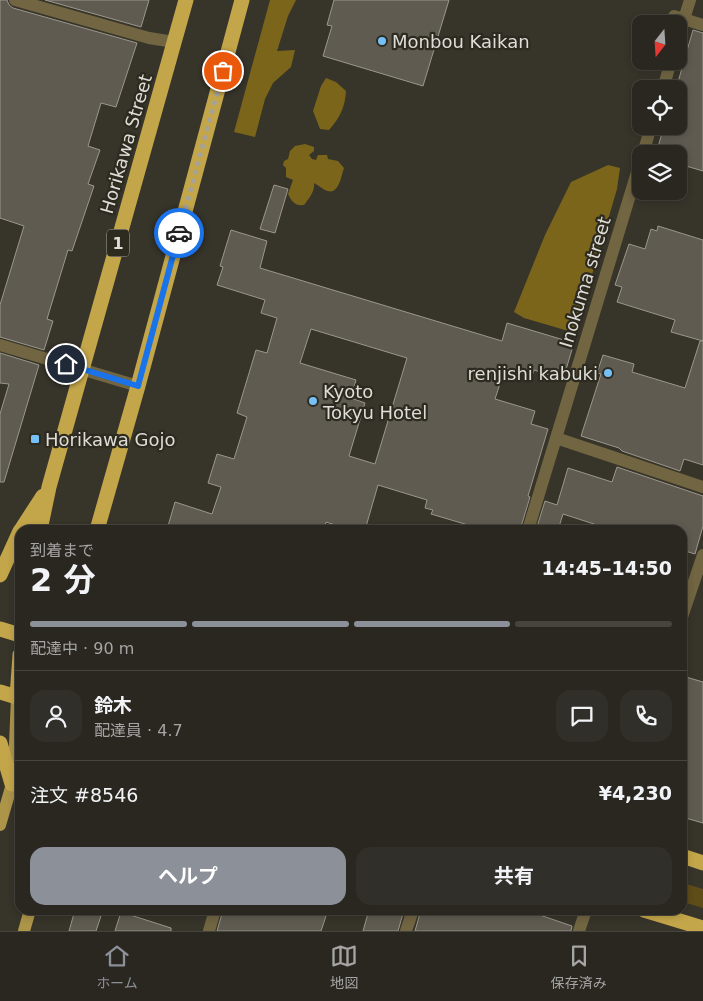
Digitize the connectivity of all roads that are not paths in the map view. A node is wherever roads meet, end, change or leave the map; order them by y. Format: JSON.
{"nodes":[{"id":1,"x":15,"y":0,"type":"edge"},
{"id":2,"x":186,"y":0,"type":"edge"},
{"id":3,"x":242,"y":0,"type":"edge"},
{"id":4,"x":690,"y":0,"type":"edge"},
{"id":5,"x":51,"y":5,"type":"edge"},
{"id":6,"x":680,"y":15,"type":"edge"},
{"id":7,"x":688,"y":20,"type":"edge"},
{"id":8,"x":703,"y":24,"type":"edge"},
{"id":9,"x":174,"y":42,"type":"junction"},
{"id":10,"x":632,"y":189,"type":"edge"},
{"id":11,"x":0,"y":346,"type":"edge"},
{"id":12,"x":82,"y":369,"type":"junction"},
{"id":13,"x":138,"y":386,"type":"junction"},
{"id":14,"x":556,"y":438,"type":"junction"},
{"id":15,"x":49,"y":487,"type":"junction"},
{"id":16,"x":703,"y":487,"type":"edge"},
{"id":17,"x":24,"y":525,"type":"edge"},
{"id":18,"x":41,"y":525,"type":"edge"},
{"id":19,"x":97,"y":525,"type":"edge"},
{"id":20,"x":530,"y":525,"type":"edge"},
{"id":21,"x":15,"y":542,"type":"edge"},
{"id":22,"x":703,"y":556,"type":"edge"},
{"id":23,"x":0,"y":575,"type":"edge"},
{"id":24,"x":687,"y":602,"type":"edge"},
{"id":25,"x":0,"y":629,"type":"edge"},
{"id":26,"x":15,"y":634,"type":"edge"},
{"id":27,"x":0,"y":692,"type":"edge"},
{"id":28,"x":15,"y":697,"type":"edge"},
{"id":29,"x":0,"y":743,"type":"edge"},
{"id":30,"x":15,"y":755,"type":"edge"},
{"id":31,"x":12,"y":784,"type":"junction"},
{"id":32,"x":0,"y":825,"type":"edge"},
{"id":33,"x":687,"y":858,"type":"edge"},
{"id":34,"x":703,"y":863,"type":"edge"},
{"id":35,"x":29,"y":915,"type":"edge"},
{"id":36,"x":214,"y":915,"type":"edge"},
{"id":37,"x":411,"y":915,"type":"edge"},
{"id":38,"x":584,"y":915,"type":"edge"},
{"id":39,"x":660,"y":915,"type":"edge"},
{"id":40,"x":703,"y":928,"type":"edge"},
{"id":41,"x":24,"y":931,"type":"edge"},
{"id":42,"x":209,"y":931,"type":"edge"},
{"id":43,"x":406,"y":931,"type":"edge"},
{"id":44,"x":579,"y":931,"type":"edge"}],
"edges":[{"from":1,"to":5,"type":"street"},
{"from":2,"to":9,"type":"highway","name":"Horikawa Street","number":"1"},
{"from":3,"to":13,"type":"highway"},
{"from":4,"to":6,"type":"street"},
{"from":5,"to":9,"type":"street"},
{"from":7,"to":8,"type":"street"},
{"from":9,"to":12,"type":"highway","name":"Horikawa Street","number":"1"},
{"from":10,"to":14,"type":"street","name":"Inokuma street"},
{"from":11,"to":12,"type":"street"},
{"from":12,"to":13,"type":"street"},
{"from":12,"to":15,"type":"highway","name":"Horikawa Street","number":"1"},
{"from":13,"to":19,"type":"highway"},
{"from":14,"to":16,"type":"street"},
{"from":14,"to":20,"type":"street","name":"Inokuma street"},
{"from":15,"to":17,"type":"highway"},
{"from":15,"to":18,"type":"highway","name":"Horikawa Street","number":"1"},
{"from":21,"to":23,"type":"highway"},
{"from":22,"to":24,"type":"street"},
{"from":25,"to":26,"type":"highway"},
{"from":27,"to":28,"type":"highway"},
{"from":29,"to":31,"type":"highway"},
{"from":30,"to":31,"type":"main road"},
{"from":31,"to":32,"type":"main road"},
{"from":33,"to":34,"type":"highway"},
{"from":35,"to":41,"type":"main road"},
{"from":36,"to":42,"type":"street"},
{"from":37,"to":43,"type":"street"},
{"from":38,"to":44,"type":"street"},
{"from":39,"to":40,"type":"highway"}]}
